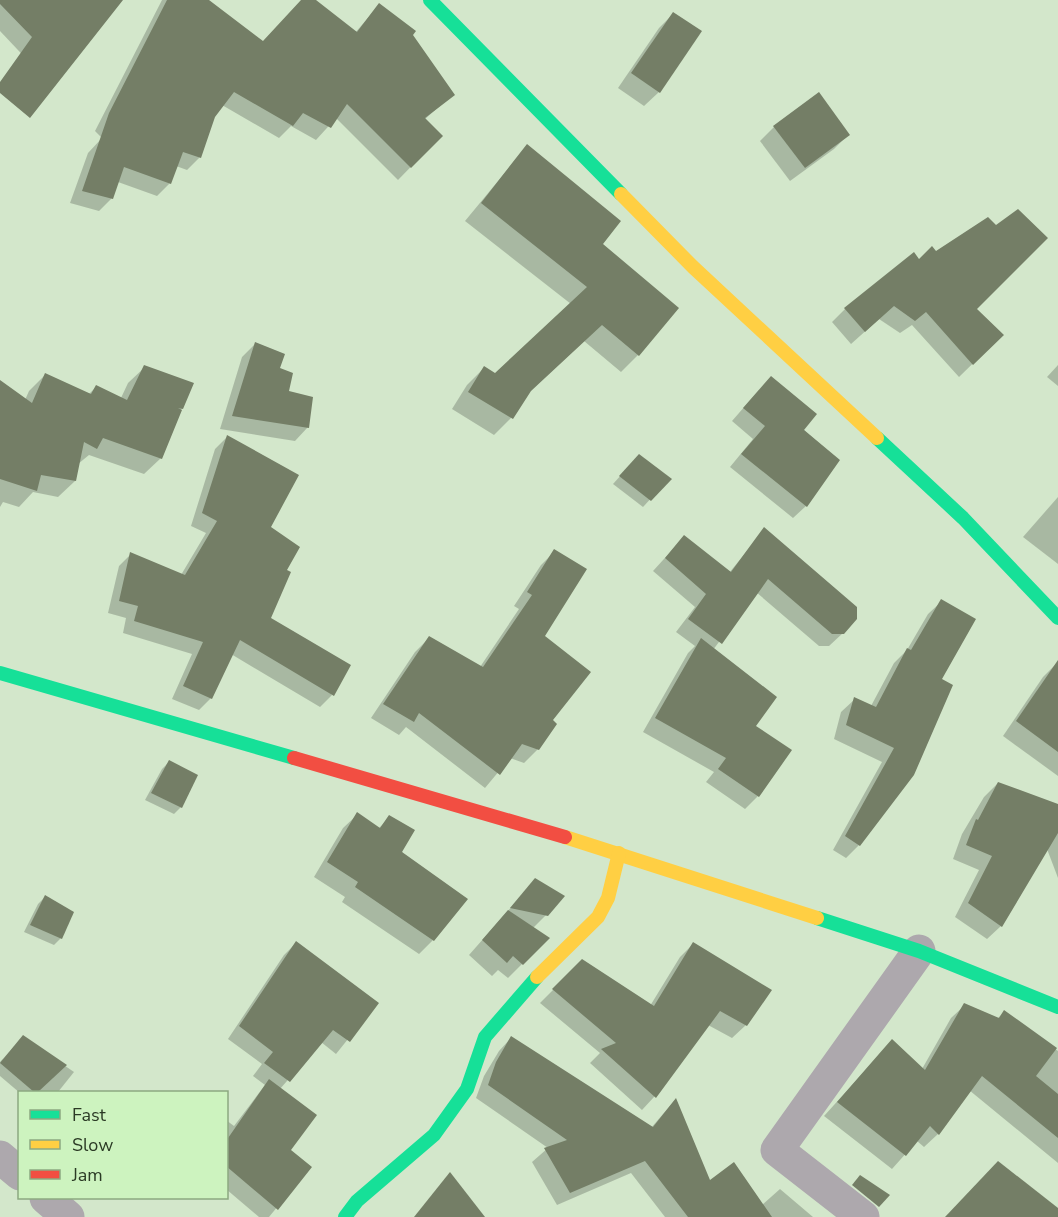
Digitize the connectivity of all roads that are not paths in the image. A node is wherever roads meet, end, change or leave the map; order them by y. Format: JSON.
{"nodes":[{"id":1,"x":430,"y":0,"type":"edge"},
{"id":2,"x":1058,"y":618,"type":"edge"},
{"id":3,"x":0,"y":673,"type":"edge"},
{"id":4,"x":619,"y":853,"type":"junction"},
{"id":5,"x":919,"y":951,"type":"junction"},
{"id":6,"x":1058,"y":1008,"type":"edge"},
{"id":7,"x":0,"y":1156,"type":"edge"},
{"id":8,"x":18,"y":1172,"type":"edge"},
{"id":9,"x":48,"y":1199,"type":"edge"},
{"id":10,"x":68,"y":1217,"type":"edge"},
{"id":11,"x":345,"y":1217,"type":"edge"},
{"id":12,"x":863,"y":1217,"type":"edge"}],
"edges":[{"from":1,"to":2,"type":"street"},
{"from":3,"to":4,"type":"street"},
{"from":4,"to":5,"type":"street"},
{"from":4,"to":11,"type":"street"},
{"from":5,"to":6,"type":"street"},
{"from":5,"to":12,"type":"street"},
{"from":7,"to":8,"type":"street"},
{"from":9,"to":10,"type":"street"}]}
